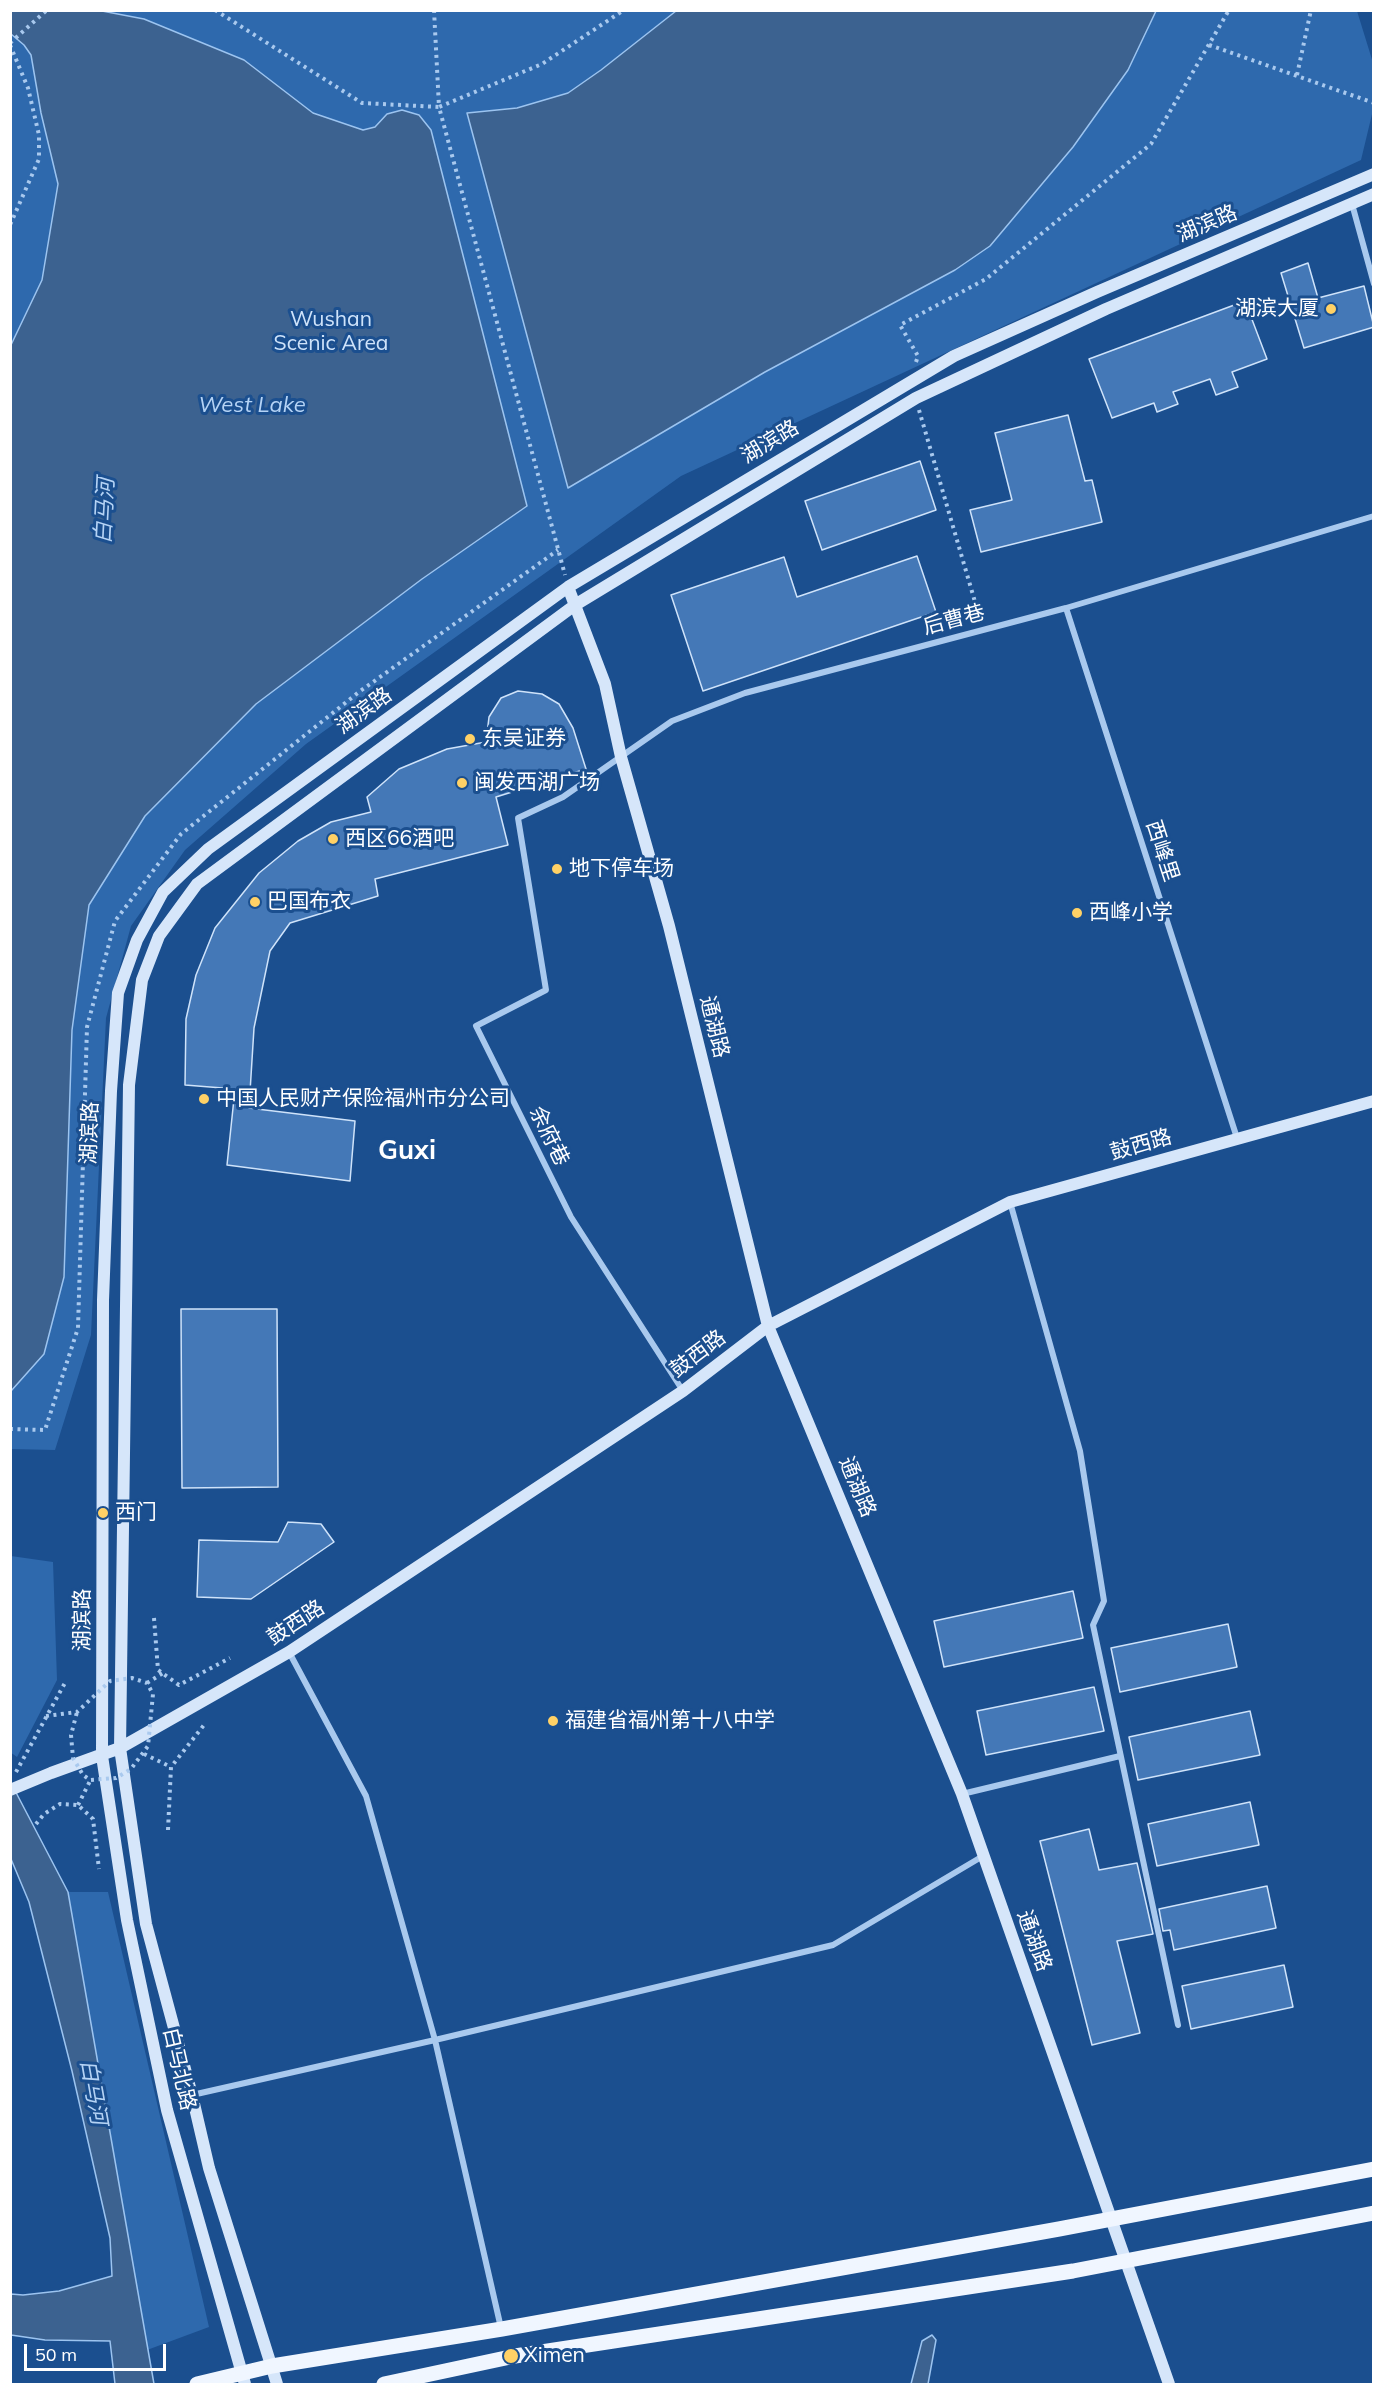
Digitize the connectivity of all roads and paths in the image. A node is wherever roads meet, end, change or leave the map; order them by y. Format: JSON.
{"nodes":[{"id":1,"x":47,"y":10,"type":"edge"},
{"id":2,"x":215,"y":10,"type":"edge"},
{"id":3,"x":434,"y":10,"type":"edge"},
{"id":4,"x":624,"y":10,"type":"edge"},
{"id":5,"x":1229,"y":10,"type":"edge"},
{"id":6,"x":1311,"y":10,"type":"edge"},
{"id":7,"x":12,"y":43,"type":"edge"},
{"id":8,"x":1209,"y":45,"type":"junction"},
{"id":9,"x":1296,"y":75,"type":"junction"},
{"id":10,"x":1374,"y":103,"type":"edge"},
{"id":11,"x":439,"y":106,"type":"junction"},
{"id":12,"x":1374,"y":174,"type":"edge"},
{"id":13,"x":1374,"y":194,"type":"edge"},
{"id":14,"x":1352,"y":204,"type":"junction"},
{"id":15,"x":10,"y":225,"type":"edge"},
{"id":16,"x":1374,"y":284,"type":"edge"},
{"id":17,"x":918,"y":356,"type":"dead end"},
{"id":18,"x":916,"y":398,"type":"junction"},
{"id":19,"x":1374,"y":516,"type":"edge"},
{"id":20,"x":558,"y":550,"type":"junction"},
{"id":21,"x":568,"y":587,"type":"junction"},
{"id":22,"x":575,"y":604,"type":"junction"},
{"id":23,"x":1066,"y":608,"type":"junction"},
{"id":24,"x":983,"y":630,"type":"junction"},
{"id":25,"x":621,"y":756,"type":"junction"},
{"id":26,"x":563,"y":797,"type":"joint"},
{"id":27,"x":1374,"y":1101,"type":"edge"},
{"id":28,"x":1237,"y":1138,"type":"junction"},
{"id":29,"x":1010,"y":1202,"type":"junction"},
{"id":30,"x":768,"y":1326,"type":"junction"},
{"id":31,"x":683,"y":1391,"type":"junction"},
{"id":32,"x":10,"y":1429,"type":"edge"},
{"id":33,"x":154,"y":1618,"type":"dead end"},
{"id":34,"x":289,"y":1652,"type":"junction"},
{"id":35,"x":230,"y":1658,"type":"dead end"},
{"id":36,"x":163,"y":1674,"type":"junction"},
{"id":37,"x":66,"y":1681,"type":"dead end"},
{"id":38,"x":147,"y":1683,"type":"junction"},
{"id":39,"x":77,"y":1712,"type":"junction"},
{"id":40,"x":46,"y":1716,"type":"junction"},
{"id":41,"x":204,"y":1725,"type":"dead end"},
{"id":42,"x":120,"y":1748,"type":"junction"},
{"id":43,"x":144,"y":1754,"type":"junction"},
{"id":44,"x":102,"y":1756,"type":"junction"},
{"id":45,"x":1120,"y":1756,"type":"junction"},
{"id":46,"x":171,"y":1767,"type":"junction"},
{"id":47,"x":16,"y":1772,"type":"dead end"},
{"id":48,"x":90,"y":1780,"type":"junction"},
{"id":49,"x":10,"y":1790,"type":"edge"},
{"id":50,"x":962,"y":1794,"type":"junction"},
{"id":51,"x":78,"y":1805,"type":"junction"},
{"id":52,"x":36,"y":1824,"type":"dead end"},
{"id":53,"x":168,"y":1830,"type":"dead end"},
{"id":54,"x":983,"y":1856,"type":"junction"},
{"id":55,"x":99,"y":1869,"type":"dead end"},
{"id":56,"x":1178,"y":2025,"type":"dead end"},
{"id":57,"x":435,"y":2040,"type":"junction"},
{"id":58,"x":192,"y":2095,"type":"junction"},
{"id":59,"x":1374,"y":2169,"type":"edge"},
{"id":60,"x":1374,"y":2213,"type":"edge"},
{"id":61,"x":1112,"y":2219,"type":"junction"},
{"id":62,"x":1127,"y":2261,"type":"junction"},
{"id":63,"x":502,"y":2329,"type":"junction"},
{"id":64,"x":272,"y":2366,"type":"junction"},
{"id":65,"x":243,"y":2378,"type":"edge"},
{"id":66,"x":197,"y":2385,"type":"edge"},
{"id":67,"x":277,"y":2385,"type":"edge"},
{"id":68,"x":384,"y":2385,"type":"edge"},
{"id":69,"x":1169,"y":2385,"type":"edge"}],
"edges":[{"from":1,"to":7,"type":"path"},
{"from":2,"to":11,"type":"path"},
{"from":3,"to":11,"type":"path"},
{"from":4,"to":11,"type":"path"},
{"from":5,"to":8,"type":"path"},
{"from":6,"to":9,"type":"path"},
{"from":7,"to":15,"type":"path"},
{"from":8,"to":9,"type":"path"},
{"from":8,"to":17,"type":"path"},
{"from":9,"to":10,"type":"path"},
{"from":11,"to":20,"type":"path"},
{"from":12,"to":21,"type":"main road","name":"湖滨路"},
{"from":13,"to":14,"type":"main road","name":"湖滨路"},
{"from":14,"to":16,"type":"street"},
{"from":14,"to":18,"type":"main road","name":"湖滨路"},
{"from":18,"to":22,"type":"main road","name":"湖滨路"},
{"from":18,"to":24,"type":"path"},
{"from":19,"to":23,"type":"street","name":"后曹巷"},
{"from":20,"to":21,"type":"path"},
{"from":20,"to":32,"type":"path"},
{"from":21,"to":22,"type":"main road","name":"通湖路"},
{"from":21,"to":44,"type":"main road","name":"湖滨路"},
{"from":22,"to":25,"type":"main road","name":"通湖路"},
{"from":22,"to":42,"type":"main road","name":"湖滨路"},
{"from":23,"to":24,"type":"street","name":"后曹巷"},
{"from":23,"to":28,"type":"street","name":"西峰里"},
{"from":24,"to":25,"type":"street","name":"后曹巷"},
{"from":25,"to":26,"type":"street","name":"后曹巷"},
{"from":25,"to":30,"type":"main road","name":"通湖路"},
{"from":26,"to":31,"type":"street","name":"余府巷"},
{"from":27,"to":28,"type":"main road","name":"鼓西路"},
{"from":28,"to":29,"type":"main road","name":"鼓西路"},
{"from":29,"to":30,"type":"main road","name":"鼓西路"},
{"from":29,"to":45,"type":"street"},
{"from":30,"to":31,"type":"main road","name":"鼓西路"},
{"from":30,"to":50,"type":"main road","name":"通湖路"},
{"from":31,"to":34,"type":"main road","name":"鼓西路"},
{"from":33,"to":36,"type":"path"},
{"from":34,"to":42,"type":"main road","name":"鼓西路"},
{"from":34,"to":57,"type":"street"},
{"from":35,"to":36,"type":"path"},
{"from":36,"to":38,"type":"path"},
{"from":37,"to":40,"type":"path"},
{"from":38,"to":39,"type":"path","bridge":true},
{"from":38,"to":43,"type":"path","bridge":true},
{"from":39,"to":40,"type":"path","bridge":true},
{"from":39,"to":48,"type":"path","bridge":true},
{"from":40,"to":47,"type":"path"},
{"from":41,"to":46,"type":"path"},
{"from":42,"to":44,"type":"main road","name":"鼓西路"},
{"from":42,"to":58,"type":"main road","name":"湖滨路"},
{"from":43,"to":46,"type":"path"},
{"from":43,"to":48,"type":"path","bridge":true},
{"from":44,"to":49,"type":"main road"},
{"from":44,"to":65,"type":"main road","name":"白马北路"},
{"from":45,"to":50,"type":"street"},
{"from":45,"to":56,"type":"street"},
{"from":46,"to":53,"type":"path"},
{"from":48,"to":51,"type":"path"},
{"from":50,"to":54,"type":"main road","name":"通湖路"},
{"from":51,"to":52,"type":"path"},
{"from":51,"to":55,"type":"path"},
{"from":54,"to":57,"type":"street"},
{"from":54,"to":61,"type":"main road","name":"通湖路"},
{"from":57,"to":58,"type":"street"},
{"from":57,"to":63,"type":"street"},
{"from":58,"to":64,"type":"main road","name":"湖滨路"},
{"from":59,"to":61,"type":"main road"},
{"from":60,"to":62,"type":"main road"},
{"from":61,"to":62,"type":"main road","name":"通湖路"},
{"from":61,"to":63,"type":"main road"},
{"from":62,"to":68,"type":"main road"},
{"from":62,"to":69,"type":"main road","name":"通湖路"},
{"from":63,"to":64,"type":"main road"},
{"from":64,"to":65,"type":"main road"},
{"from":64,"to":67,"type":"main road","name":"湖滨路"},
{"from":65,"to":66,"type":"main road"}]}
